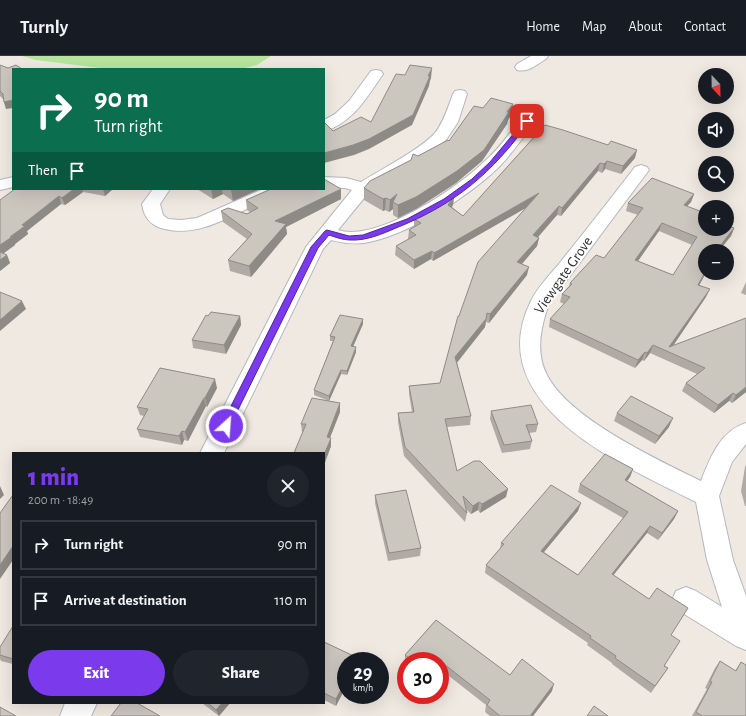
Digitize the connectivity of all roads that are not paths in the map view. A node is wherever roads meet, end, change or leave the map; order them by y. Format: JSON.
{"nodes":[{"id":1,"x":541,"y":56,"type":"edge"},
{"id":2,"x":522,"y":67,"type":"dead end"},
{"id":3,"x":376,"y":74,"type":"dead end"},
{"id":4,"x":460,"y":94,"type":"dead end"},
{"id":5,"x":527,"y":121,"type":"dead end"},
{"id":6,"x":325,"y":125,"type":"edge"},
{"id":7,"x":641,"y":170,"type":"dead end"},
{"id":8,"x":12,"y":182,"type":"edge"},
{"id":9,"x":325,"y":182,"type":"edge"},
{"id":10,"x":0,"y":185,"type":"edge"},
{"id":11,"x":363,"y":188,"type":"junction"},
{"id":12,"x":161,"y":190,"type":"edge"},
{"id":13,"x":276,"y":190,"type":"edge"},
{"id":14,"x":321,"y":240,"type":"junction"},
{"id":15,"x":746,"y":432,"type":"edge"},
{"id":16,"x":213,"y":452,"type":"edge"},
{"id":17,"x":707,"y":496,"type":"junction"},
{"id":18,"x":686,"y":600,"type":"dead end"},
{"id":19,"x":746,"y":637,"type":"edge"},
{"id":20,"x":81,"y":704,"type":"edge"},
{"id":21,"x":75,"y":716,"type":"edge"}],
"edges":[{"from":1,"to":2,"type":"street"},
{"from":3,"to":6,"type":"street"},
{"from":4,"to":11,"type":"street"},
{"from":5,"to":14,"type":"street"},
{"from":7,"to":17,"type":"street","name":"Viewgate Grove"},
{"from":8,"to":10,"type":"street"},
{"from":9,"to":11,"type":"street"},
{"from":11,"to":14,"type":"street"},
{"from":12,"to":13,"type":"street"},
{"from":14,"to":16,"type":"street"},
{"from":15,"to":17,"type":"street"},
{"from":17,"to":19,"type":"street"},
{"from":18,"to":19,"type":"street"},
{"from":20,"to":21,"type":"street"}]}
